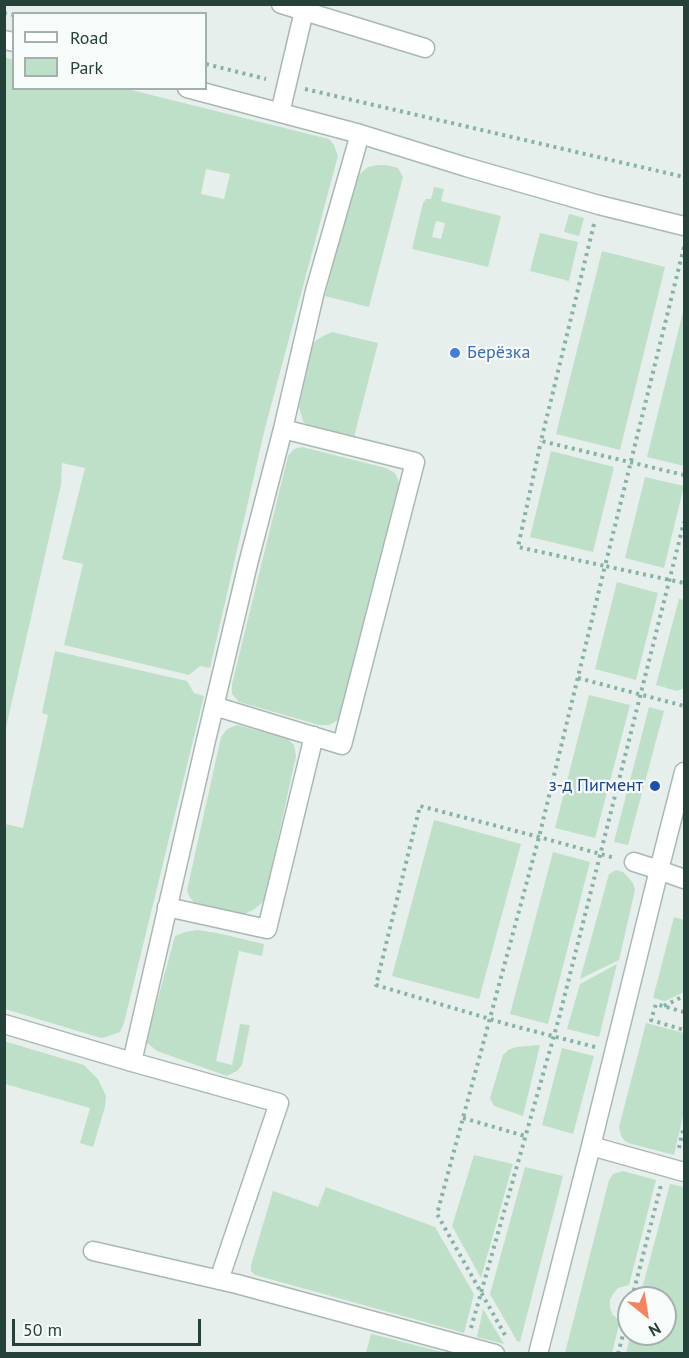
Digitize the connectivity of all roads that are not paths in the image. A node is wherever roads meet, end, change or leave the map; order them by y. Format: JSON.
{"nodes":[{"id":1,"x":281,"y":4,"type":"edge"},
{"id":2,"x":304,"y":11,"type":"junction"},
{"id":3,"x":425,"y":48,"type":"dead end"},
{"id":4,"x":194,"y":90,"type":"edge"},
{"id":5,"x":280,"y":113,"type":"junction"},
{"id":6,"x":360,"y":134,"type":"junction"},
{"id":7,"x":684,"y":226,"type":"edge"},
{"id":8,"x":283,"y":429,"type":"junction"},
{"id":9,"x":214,"y":706,"type":"junction"},
{"id":10,"x":314,"y":736,"type":"junction"},
{"id":11,"x":684,"y":772,"type":"edge"},
{"id":12,"x":634,"y":862,"type":"road end"},
{"id":13,"x":659,"y":870,"type":"junction"},
{"id":14,"x":684,"y":879,"type":"edge"},
{"id":15,"x":167,"y":907,"type":"junction"},
{"id":16,"x":4,"y":1024,"type":"edge"},
{"id":17,"x":132,"y":1062,"type":"junction"},
{"id":18,"x":591,"y":1146,"type":"junction"},
{"id":19,"x":684,"y":1172,"type":"edge"},
{"id":20,"x":93,"y":1251,"type":"dead end"},
{"id":21,"x":219,"y":1280,"type":"junction"},
{"id":22,"x":502,"y":1347,"type":"edge"},
{"id":23,"x":538,"y":1353,"type":"edge"}],
"edges":[{"from":1,"to":2,"type":"street"},
{"from":2,"to":3,"type":"street"},
{"from":2,"to":5,"type":"street"},
{"from":4,"to":5,"type":"street"},
{"from":5,"to":6,"type":"street"},
{"from":6,"to":7,"type":"street"},
{"from":6,"to":8,"type":"street"},
{"from":8,"to":9,"type":"street"},
{"from":8,"to":10,"type":"street"},
{"from":9,"to":10,"type":"street"},
{"from":9,"to":15,"type":"street"},
{"from":10,"to":15,"type":"street"},
{"from":11,"to":13,"type":"street"},
{"from":12,"to":13,"type":"street"},
{"from":13,"to":14,"type":"street"},
{"from":13,"to":18,"type":"street"},
{"from":15,"to":17,"type":"street"},
{"from":16,"to":17,"type":"street"},
{"from":17,"to":21,"type":"street"},
{"from":18,"to":19,"type":"street"},
{"from":18,"to":23,"type":"street"},
{"from":20,"to":21,"type":"street"},
{"from":21,"to":22,"type":"street"}]}
